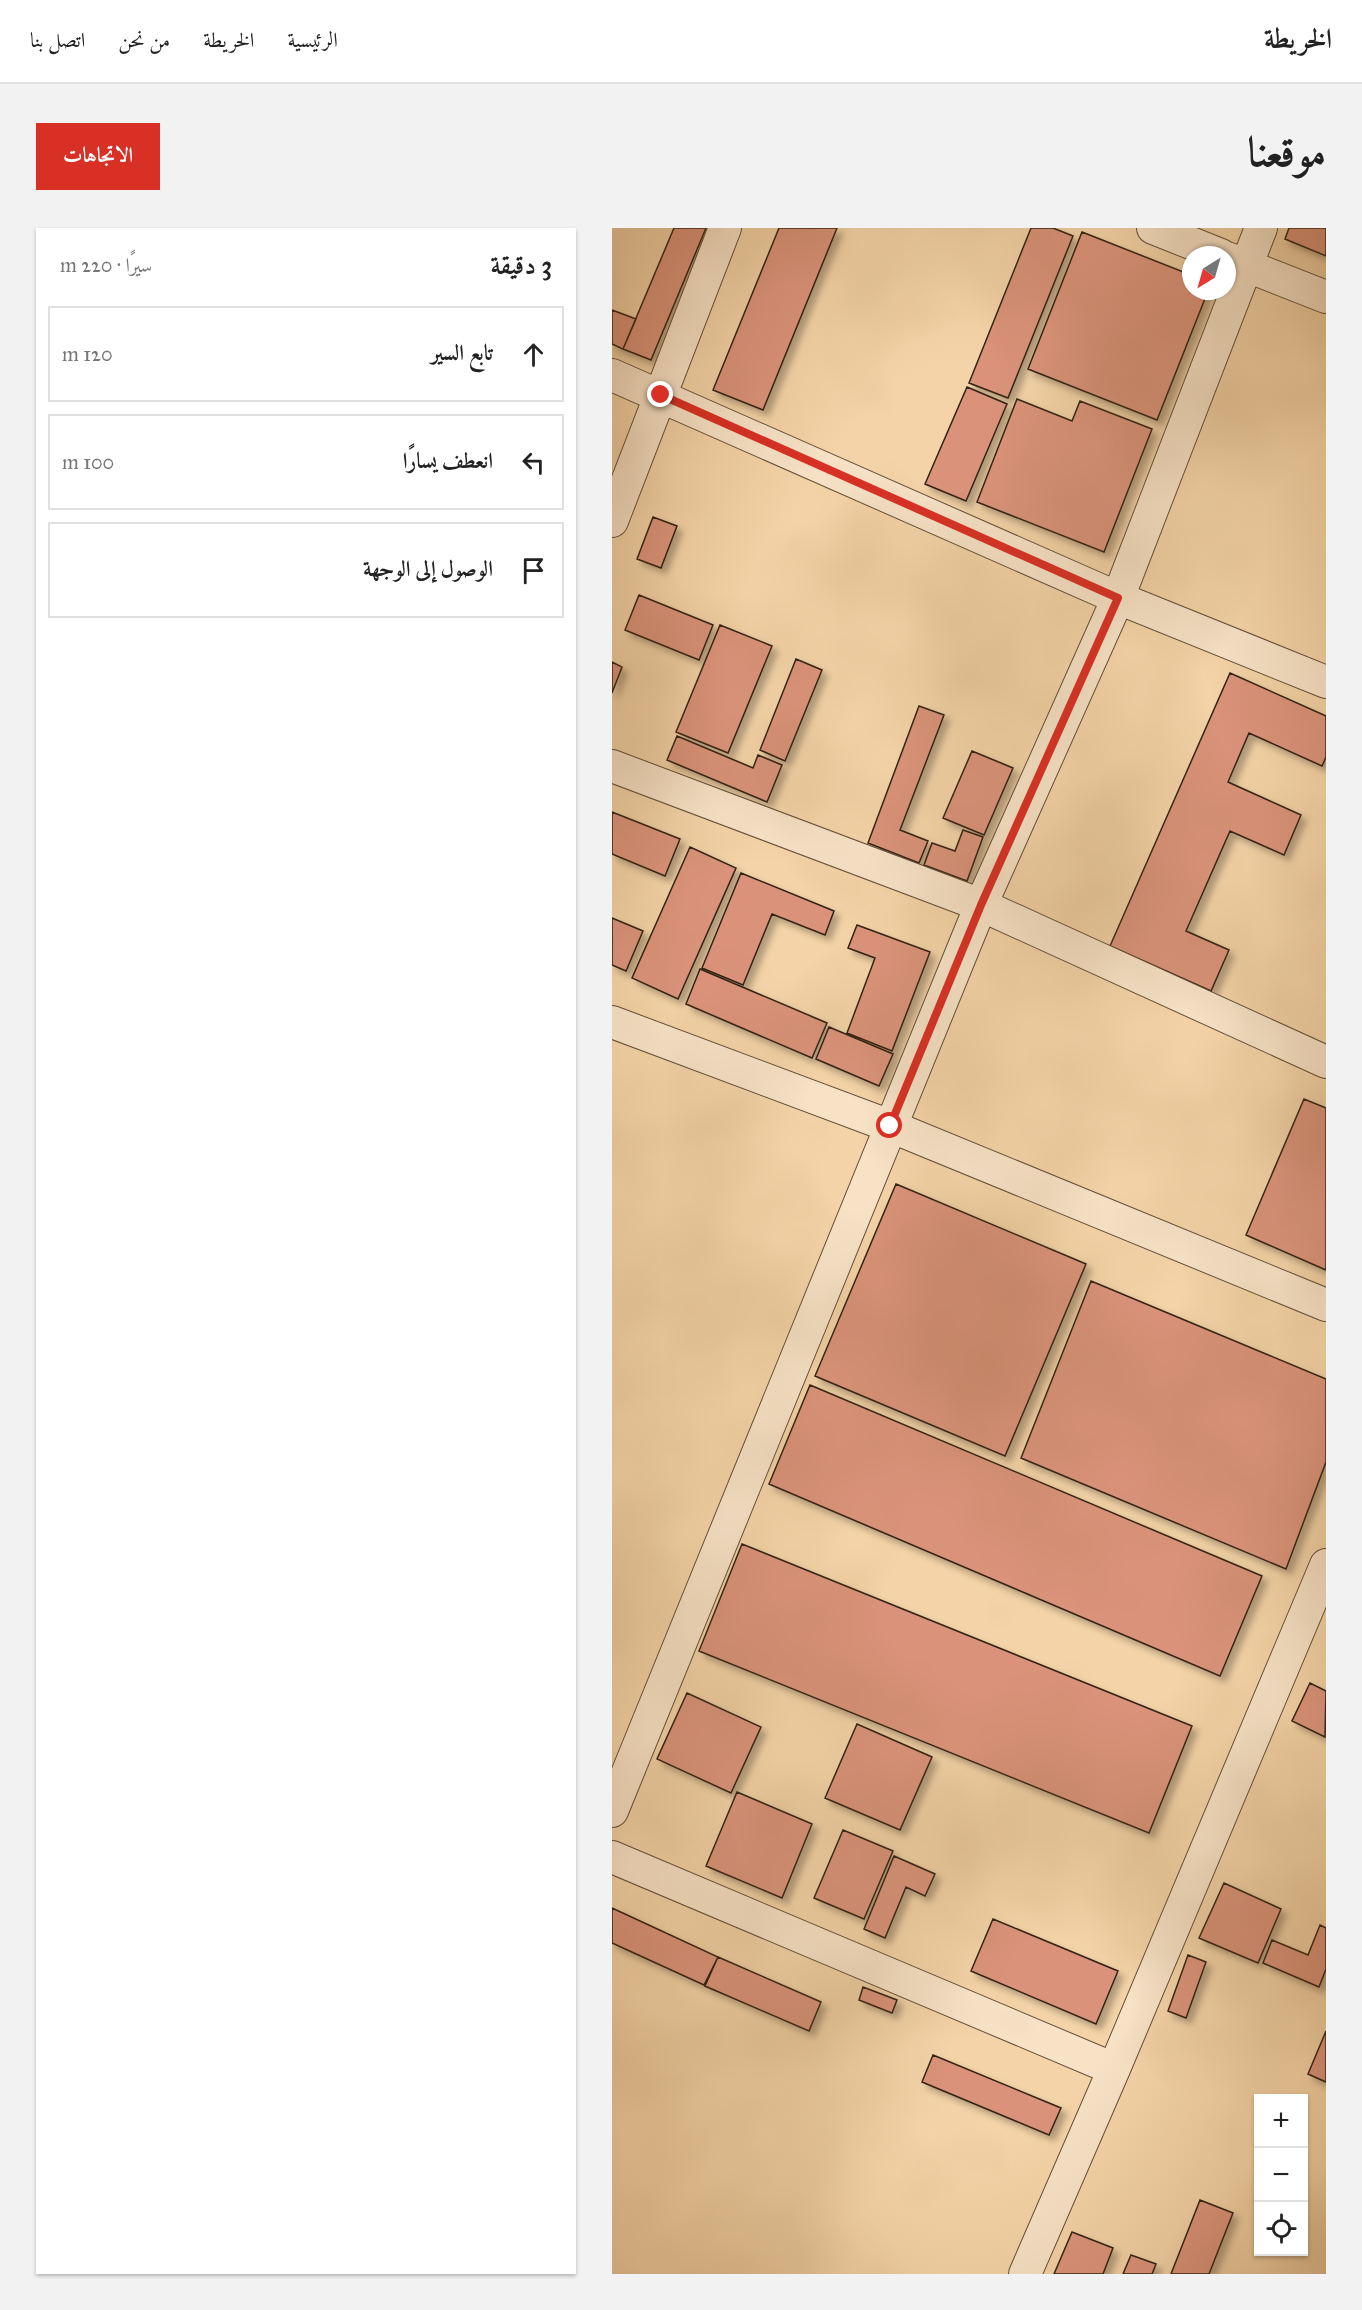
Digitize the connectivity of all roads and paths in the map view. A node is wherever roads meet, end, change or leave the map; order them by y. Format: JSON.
{"nodes":[{"id":1,"x":725,"y":228,"type":"edge"},
{"id":2,"x":1153,"y":228,"type":"edge"},
{"id":3,"x":1261,"y":228,"type":"edge"},
{"id":4,"x":1198,"y":246,"type":"edge"},
{"id":5,"x":1236,"y":254,"type":"edge"},
{"id":6,"x":1236,"y":261,"type":"edge"},
{"id":7,"x":1326,"y":297,"type":"edge"},
{"id":8,"x":1217,"y":300,"type":"edge"},
{"id":9,"x":612,"y":375,"type":"edge"},
{"id":10,"x":661,"y":395,"type":"junction"},
{"id":11,"x":612,"y":521,"type":"edge"},
{"id":12,"x":1118,"y":598,"type":"junction"},
{"id":13,"x":1326,"y":682,"type":"edge"},
{"id":14,"x":612,"y":766,"type":"edge"},
{"id":15,"x":981,"y":905,"type":"junction"},
{"id":16,"x":612,"y":1022,"type":"edge"},
{"id":17,"x":1326,"y":1062,"type":"edge"},
{"id":18,"x":890,"y":1126,"type":"junction"},
{"id":19,"x":1326,"y":1305,"type":"edge"},
{"id":20,"x":1326,"y":1565,"type":"edge"},
{"id":21,"x":612,"y":1811,"type":"edge"},
{"id":22,"x":612,"y":1857,"type":"edge"},
{"id":23,"x":1114,"y":2069,"type":"junction"},
{"id":24,"x":1025,"y":2274,"type":"edge"}],
"edges":[{"from":1,"to":10,"type":"street"},
{"from":2,"to":4,"type":"street"},
{"from":3,"to":5,"type":"street"},
{"from":6,"to":7,"type":"street"},
{"from":8,"to":12,"type":"street"},
{"from":9,"to":10,"type":"street"},
{"from":10,"to":11,"type":"street"},
{"from":10,"to":12,"type":"street"},
{"from":12,"to":13,"type":"street"},
{"from":12,"to":15,"type":"street"},
{"from":14,"to":15,"type":"street"},
{"from":15,"to":17,"type":"street"},
{"from":15,"to":18,"type":"street"},
{"from":16,"to":18,"type":"street"},
{"from":18,"to":19,"type":"street"},
{"from":18,"to":21,"type":"street"},
{"from":20,"to":23,"type":"street"},
{"from":22,"to":23,"type":"street"},
{"from":23,"to":24,"type":"street"}]}
